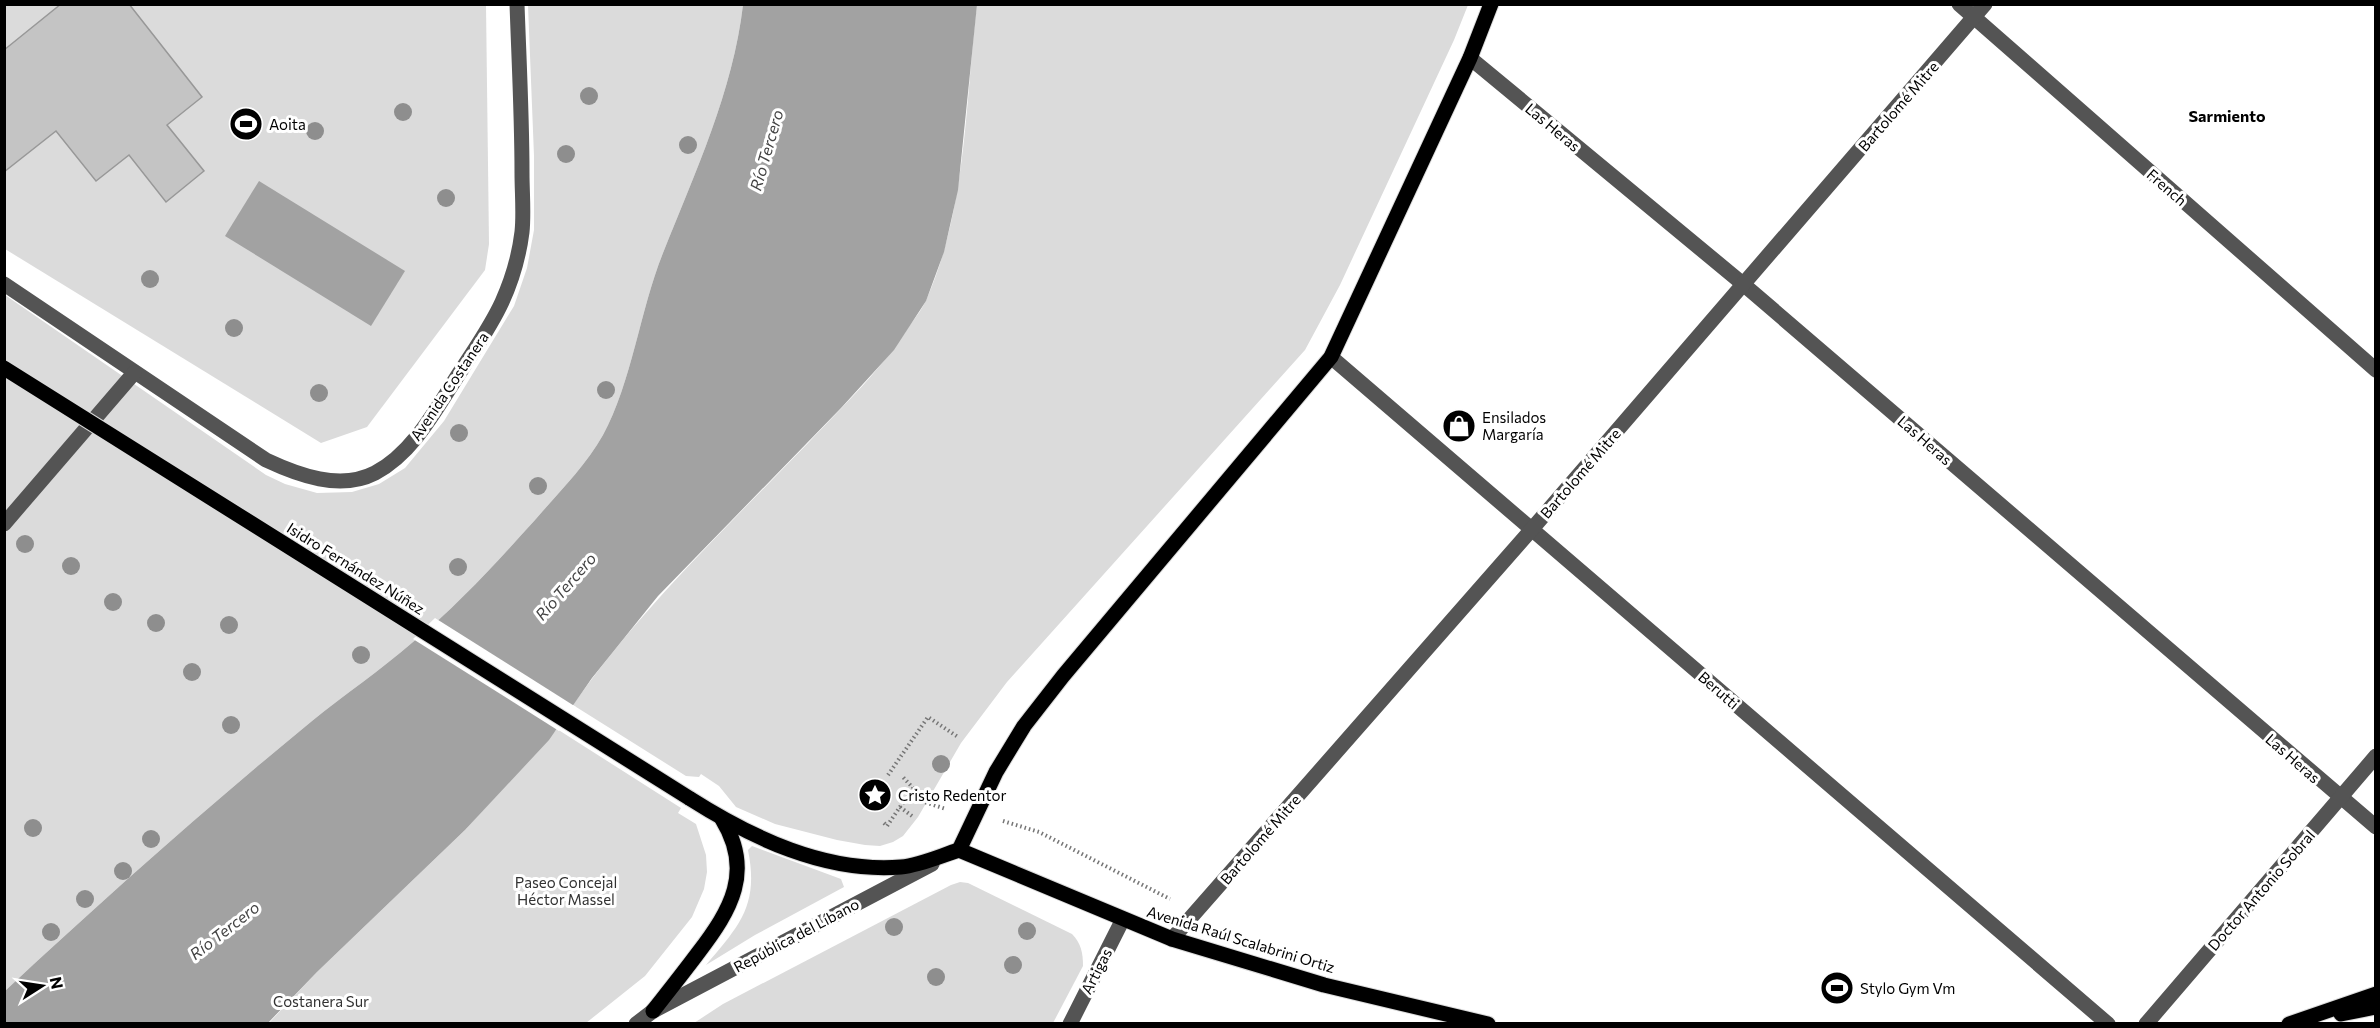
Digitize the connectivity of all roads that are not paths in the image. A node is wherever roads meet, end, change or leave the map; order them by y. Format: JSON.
{"nodes":[{"id":1,"x":517,"y":4,"type":"edge"},
{"id":2,"x":1491,"y":4,"type":"edge"},
{"id":3,"x":1959,"y":4,"type":"edge"},
{"id":4,"x":1985,"y":4,"type":"edge"},
{"id":5,"x":1974,"y":17,"type":"junction"},
{"id":6,"x":1470,"y":58,"type":"junction"},
{"id":7,"x":4,"y":284,"type":"edge"},
{"id":8,"x":1743,"y":284,"type":"junction"},
{"id":9,"x":1331,"y":357,"type":"junction"},
{"id":10,"x":4,"y":368,"type":"edge"},
{"id":11,"x":2376,"y":370,"type":"edge"},
{"id":12,"x":134,"y":373,"type":"junction"},
{"id":13,"x":4,"y":524,"type":"edge"},
{"id":14,"x":1532,"y":529,"type":"junction"},
{"id":15,"x":2376,"y":756,"type":"edge"},
{"id":16,"x":2340,"y":799,"type":"junction"},
{"id":17,"x":722,"y":819,"type":"junction"},
{"id":18,"x":2376,"y":827,"type":"edge"},
{"id":19,"x":959,"y":850,"type":"junction"},
{"id":20,"x":1123,"y":920,"type":"junction"},
{"id":21,"x":1172,"y":939,"type":"junction"},
{"id":22,"x":2376,"y":994,"type":"edge"},
{"id":23,"x":2376,"y":1007,"type":"edge"},
{"id":24,"x":653,"y":1011,"type":"junction"},
{"id":25,"x":636,"y":1023,"type":"edge"},
{"id":26,"x":1070,"y":1023,"type":"edge"},
{"id":27,"x":1488,"y":1023,"type":"edge"},
{"id":28,"x":2108,"y":1023,"type":"edge"},
{"id":29,"x":2146,"y":1023,"type":"edge"},
{"id":30,"x":2290,"y":1023,"type":"edge"}],
"edges":[{"from":1,"to":12,"type":"street","name":"Avenida Costanera"},
{"from":2,"to":6,"type":"main road"},
{"from":3,"to":5,"type":"street","name":"French"},
{"from":4,"to":5,"type":"street","name":"Bartolomé Mitre"},
{"from":5,"to":8,"type":"street","name":"Bartolomé Mitre"},
{"from":5,"to":11,"type":"street","name":"French"},
{"from":6,"to":8,"type":"street","name":"Las Heras"},
{"from":6,"to":9,"type":"main road"},
{"from":7,"to":12,"type":"street","name":"Avenida Costanera"},
{"from":8,"to":14,"type":"street","name":"Bartolomé Mitre"},
{"from":8,"to":16,"type":"street","name":"Las Heras"},
{"from":9,"to":14,"type":"street","name":"Berutti"},
{"from":9,"to":19,"type":"main road"},
{"from":10,"to":17,"type":"main road","name":"Isidro Fernández Núñez","bridge":true},
{"from":12,"to":13,"type":"street"},
{"from":14,"to":21,"type":"street","name":"Bartolomé Mitre"},
{"from":14,"to":28,"type":"street","name":"Berutti"},
{"from":15,"to":16,"type":"street","name":"Doctor Antonio Sobral"},
{"from":16,"to":18,"type":"street","name":"Las Heras"},
{"from":16,"to":29,"type":"street","name":"Doctor Antonio Sobral"},
{"from":17,"to":19,"type":"main road"},
{"from":17,"to":24,"type":"main road"},
{"from":19,"to":20,"type":"main road","name":"Avenida Raúl Scalabrini Ortiz"},
{"from":19,"to":24,"type":"street","name":"República del Líbano"},
{"from":20,"to":21,"type":"main road","name":"Avenida Raúl Scalabrini Ortiz"},
{"from":20,"to":26,"type":"street","name":"Artigas"},
{"from":21,"to":27,"type":"main road","name":"Avenida Raúl Scalabrini Ortiz"},
{"from":22,"to":30,"type":"main road"},
{"from":23,"to":30,"type":"main road"},
{"from":24,"to":25,"type":"street","name":"República del Líbano"}]}
